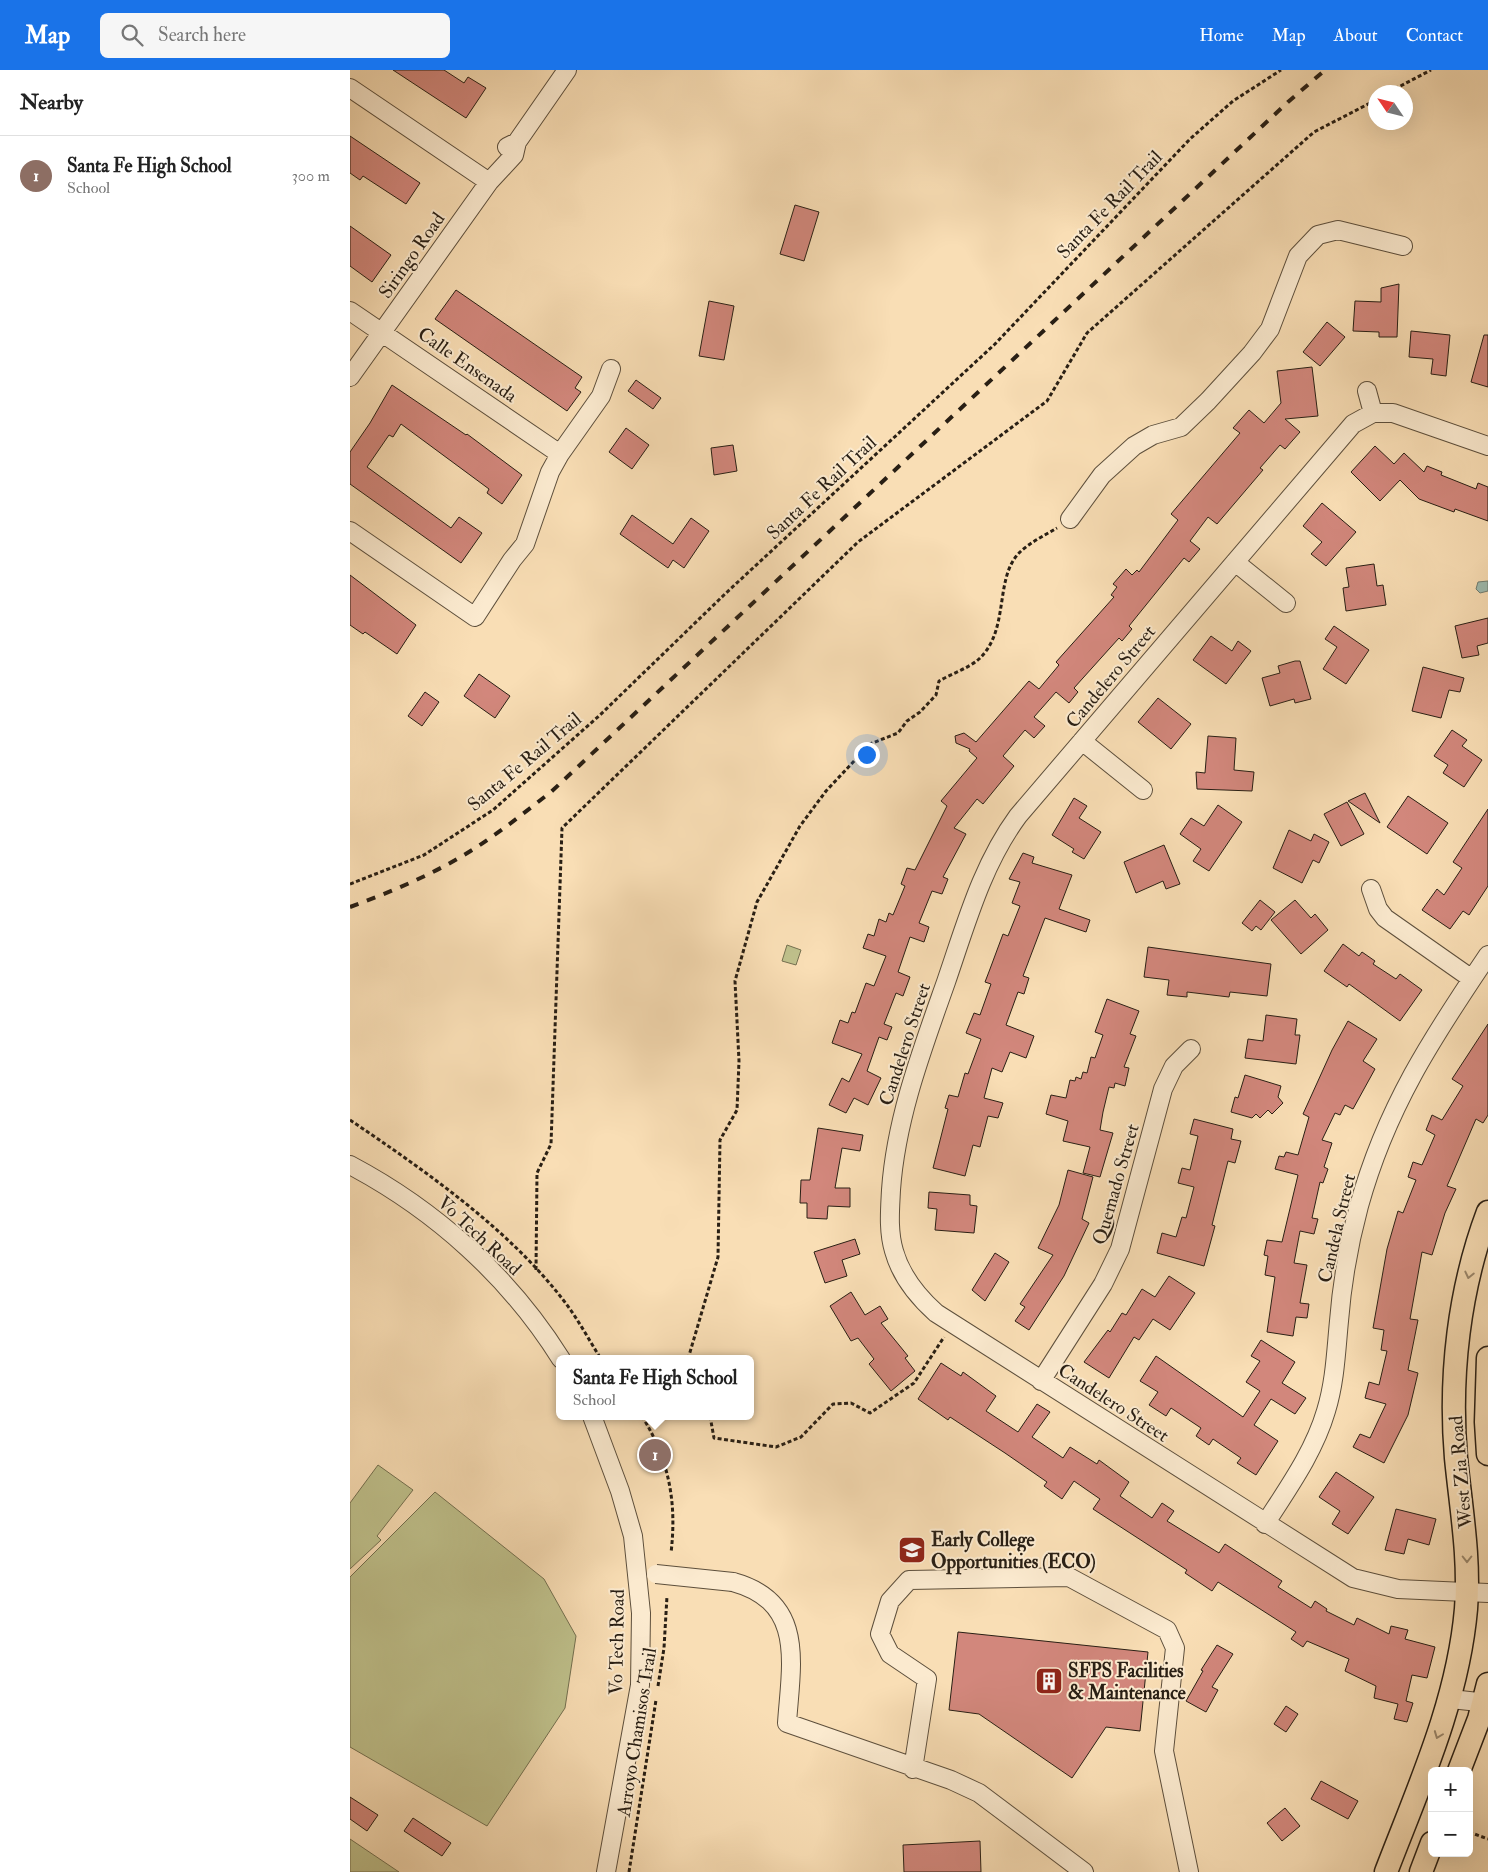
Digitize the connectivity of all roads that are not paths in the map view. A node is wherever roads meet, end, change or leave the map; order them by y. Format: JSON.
{"nodes":[{"id":1,"x":567,"y":70,"type":"edge"},
{"id":2,"x":350,"y":88,"type":"edge"},
{"id":3,"x":489,"y":182,"type":"junction"},
{"id":4,"x":1403,"y":246,"type":"dead end"},
{"id":5,"x":350,"y":311,"type":"edge"},
{"id":6,"x":382,"y":332,"type":"junction"},
{"id":7,"x":611,"y":369,"type":"dead end"},
{"id":8,"x":350,"y":377,"type":"edge"},
{"id":9,"x":1367,"y":391,"type":"dead end"},
{"id":10,"x":1373,"y":413,"type":"junction"},
{"id":11,"x":1488,"y":446,"type":"edge"},
{"id":12,"x":560,"y":454,"type":"junction"},
{"id":13,"x":1070,"y":519,"type":"road end"},
{"id":14,"x":350,"y":531,"type":"edge"},
{"id":15,"x":1235,"y":562,"type":"junction"},
{"id":16,"x":1286,"y":603,"type":"dead end"},
{"id":17,"x":1082,"y":741,"type":"junction"},
{"id":18,"x":1143,"y":790,"type":"dead end"},
{"id":19,"x":1371,"y":889,"type":"dead end"},
{"id":20,"x":1488,"y":955,"type":"edge"},
{"id":21,"x":1472,"y":979,"type":"junction"},
{"id":22,"x":1191,"y":1049,"type":"dead end"},
{"id":23,"x":350,"y":1165,"type":"edge"},
{"id":24,"x":1488,"y":1212,"type":"edge"},
{"id":25,"x":557,"y":1355,"type":"edge"},
{"id":26,"x":1488,"y":1358,"type":"edge"},
{"id":27,"x":1041,"y":1381,"type":"junction"},
{"id":28,"x":593,"y":1420,"type":"edge"},
{"id":29,"x":1488,"y":1454,"type":"edge"},
{"id":30,"x":1265,"y":1524,"type":"junction"},
{"id":31,"x":637,"y":1569,"type":"junction"},
{"id":32,"x":1478,"y":1593,"type":"edge"},
{"id":33,"x":1487,"y":1696,"type":"edge"},
{"id":34,"x":1451,"y":1699,"type":"junction"},
{"id":35,"x":1460,"y":1767,"type":"edge"},
{"id":36,"x":912,"y":1768,"type":"junction"},
{"id":37,"x":1428,"y":1854,"type":"edge"},
{"id":38,"x":606,"y":1872,"type":"edge"},
{"id":39,"x":1084,"y":1872,"type":"edge"},
{"id":40,"x":1188,"y":1872,"type":"edge"},
{"id":41,"x":1386,"y":1872,"type":"edge"},
{"id":42,"x":1421,"y":1872,"type":"edge"}],
"edges":[{"from":1,"to":3,"type":"street","name":"Siringo Road"},
{"from":2,"to":3,"type":"street"},
{"from":3,"to":6,"type":"street","name":"Siringo Road"},
{"from":4,"to":13,"type":"street"},
{"from":5,"to":6,"type":"street","name":"Calle Ensenada"},
{"from":6,"to":8,"type":"street","name":"Siringo Road"},
{"from":6,"to":12,"type":"street","name":"Calle Ensenada"},
{"from":7,"to":12,"type":"street"},
{"from":9,"to":10,"type":"street"},
{"from":10,"to":11,"type":"street"},
{"from":10,"to":15,"type":"street","name":"Candelero Street"},
{"from":12,"to":14,"type":"street"},
{"from":15,"to":16,"type":"street"},
{"from":15,"to":17,"type":"street","name":"Candelero Street"},
{"from":17,"to":18,"type":"street"},
{"from":17,"to":27,"type":"street","name":"Candelero Street"},
{"from":19,"to":21,"type":"street"},
{"from":20,"to":21,"type":"street","name":"Candela Street"},
{"from":21,"to":30,"type":"street","name":"Candela Street"},
{"from":22,"to":27,"type":"street","name":"Quemado Street"},
{"from":23,"to":25,"type":"street","name":"Vo Tech Road"},
{"from":24,"to":32,"type":"main road","name":"West Zia Road","one_way":true},
{"from":26,"to":29,"type":"main road","name":"West Zia Road"},
{"from":27,"to":30,"type":"street","name":"Candelero Street"},
{"from":28,"to":31,"type":"street","name":"Vo Tech Road"},
{"from":30,"to":32,"type":"street","name":"Candelero Street"},
{"from":31,"to":36,"type":"street","bridge":true},
{"from":31,"to":38,"type":"street","name":"Vo Tech Road"},
{"from":32,"to":34,"type":"main road","name":"West Zia Road"},
{"from":33,"to":34,"type":"street"},
{"from":33,"to":35,"type":"main road"},
{"from":34,"to":41,"type":"main road","name":"West Zia Road","one_way":true},
{"from":36,"to":39,"type":"street"},
{"from":36,"to":40,"type":"street"},
{"from":37,"to":42,"type":"main road"}]}
